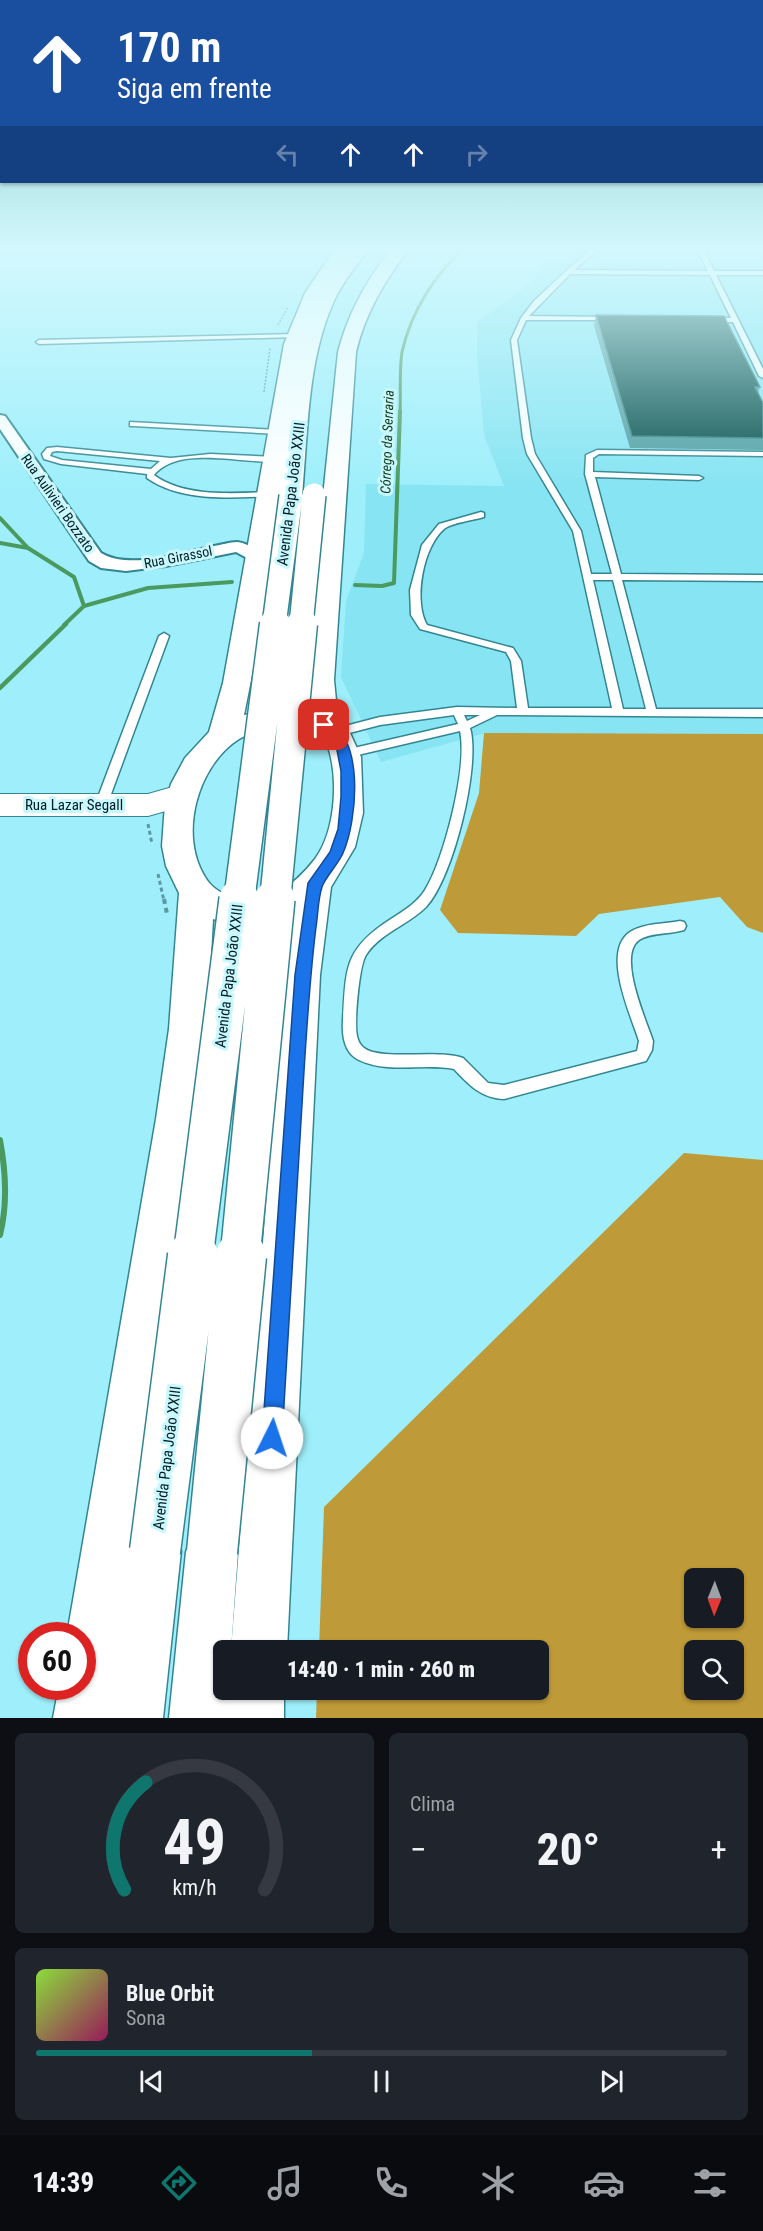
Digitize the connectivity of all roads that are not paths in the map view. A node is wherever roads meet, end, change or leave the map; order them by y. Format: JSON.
{"nodes":[{"id":1,"x":298,"y":327,"type":"edge"},
{"id":2,"x":317,"y":327,"type":"edge"},
{"id":3,"x":334,"y":327,"type":"edge"},
{"id":4,"x":353,"y":327,"type":"edge"},
{"id":5,"x":518,"y":327,"type":"edge"},
{"id":6,"x":739,"y":327,"type":"edge"},
{"id":7,"x":295,"y":336,"type":"junction"},
{"id":8,"x":39,"y":342,"type":"dead end"},
{"id":9,"x":326,"y":363,"type":"dead end"},
{"id":10,"x":763,"y":376,"type":"edge"},
{"id":11,"x":0,"y":419,"type":"edge"},
{"id":12,"x":133,"y":424,"type":"dead end"},
{"id":13,"x":279,"y":432,"type":"junction"},
{"id":14,"x":763,"y":454,"type":"edge"},
{"id":15,"x":275,"y":459,"type":"junction"},
{"id":16,"x":170,"y":460,"type":"junction"},
{"id":17,"x":153,"y":472,"type":"junction"},
{"id":18,"x":589,"y":474,"type":"junction"},
{"id":19,"x":699,"y":477,"type":"dead end"},
{"id":20,"x":298,"y":489,"type":"junction"},
{"id":21,"x":481,"y":514,"type":"dead end"},
{"id":22,"x":96,"y":557,"type":"joint"},
{"id":23,"x":260,"y":560,"type":"junction"},
{"id":24,"x":588,"y":577,"type":"junction"},
{"id":25,"x":618,"y":578,"type":"junction"},
{"id":26,"x":763,"y":578,"type":"edge"},
{"id":27,"x":164,"y":636,"type":"dead end"},
{"id":28,"x":457,"y":711,"type":"junction"},
{"id":29,"x":497,"y":711,"type":"junction"},
{"id":30,"x":523,"y":711,"type":"junction"},
{"id":31,"x":618,"y":711,"type":"junction"},
{"id":32,"x":652,"y":711,"type":"junction"},
{"id":33,"x":763,"y":712,"type":"edge"},
{"id":34,"x":465,"y":726,"type":"junction"},
{"id":35,"x":222,"y":736,"type":"junction"},
{"id":36,"x":334,"y":738,"type":"junction"},
{"id":37,"x":0,"y":805,"type":"edge"},
{"id":38,"x":100,"y":805,"type":"junction"},
{"id":39,"x":180,"y":807,"type":"junction"},
{"id":40,"x":315,"y":883,"type":"junction"},
{"id":41,"x":196,"y":893,"type":"junction"},
{"id":42,"x":680,"y":926,"type":"dead end"},
{"id":43,"x":260,"y":1640,"type":"edge"},
{"id":44,"x":256,"y":1700,"type":"edge"},
{"id":45,"x":82,"y":1718,"type":"edge"},
{"id":46,"x":134,"y":1718,"type":"edge"},
{"id":47,"x":198,"y":1718,"type":"edge"},
{"id":48,"x":255,"y":1718,"type":"edge"}],
"edges":[{"from":1,"to":7,"type":"main road","name":"Avenida Papa João XXIII"},
{"from":2,"to":20,"type":"main road","name":"Avenida Papa João XXIII"},
{"from":3,"to":9,"type":"main road"},
{"from":4,"to":36,"type":"main road"},
{"from":5,"to":24,"type":"lane"},
{"from":6,"to":10,"type":"lane"},
{"from":7,"to":8,"type":"lane"},
{"from":7,"to":13,"type":"main road","name":"Avenida Papa João XXIII"},
{"from":11,"to":22,"type":"street","name":"Rua Aulivieri Bozzato"},
{"from":12,"to":13,"type":"lane"},
{"from":13,"to":15,"type":"main road","name":"Avenida Papa João XXIII"},
{"from":14,"to":18,"type":"lane"},
{"from":15,"to":16,"type":"lane"},
{"from":15,"to":20,"type":"main road","name":"Avenida Papa João XXIII"},
{"from":16,"to":17,"type":"lane"},
{"from":16,"to":17,"type":"lane"},
{"from":17,"to":20,"type":"lane"},
{"from":18,"to":19,"type":"lane"},
{"from":18,"to":25,"type":"lane"},
{"from":20,"to":23,"type":"main road","name":"Avenida Papa João XXIII"},
{"from":20,"to":46,"type":"main road","name":"Avenida Papa João XXIII","bridge":true},
{"from":20,"to":47,"type":"main road","name":"Avenida Papa João XXIII","bridge":true},
{"from":21,"to":30,"type":"lane"},
{"from":22,"to":23,"type":"street","name":"Rua Girassol"},
{"from":23,"to":35,"type":"main road","name":"Avenida Papa João XXIII"},
{"from":24,"to":25,"type":"lane"},
{"from":24,"to":31,"type":"lane"},
{"from":25,"to":26,"type":"lane"},
{"from":25,"to":32,"type":"lane"},
{"from":27,"to":38,"type":"lane"},
{"from":28,"to":29,"type":"lane"},
{"from":28,"to":34,"type":"lane"},
{"from":28,"to":36,"type":"lane"},
{"from":29,"to":30,"type":"lane"},
{"from":29,"to":34,"type":"lane"},
{"from":30,"to":31,"type":"lane"},
{"from":31,"to":32,"type":"lane"},
{"from":32,"to":33,"type":"lane"},
{"from":34,"to":36,"type":"lane"},
{"from":34,"to":42,"type":"lane"},
{"from":35,"to":36,"type":"main road"},
{"from":35,"to":39,"type":"main road"},
{"from":36,"to":40,"type":"main road"},
{"from":37,"to":38,"type":"street","name":"Rua Lazar Segall"},
{"from":38,"to":39,"type":"street","name":"Rua Lazar Segall"},
{"from":39,"to":41,"type":"main road"},
{"from":40,"to":41,"type":"main road"},
{"from":40,"to":43,"type":"main road"},
{"from":41,"to":45,"type":"main road"},
{"from":44,"to":48,"type":"main road"}]}
